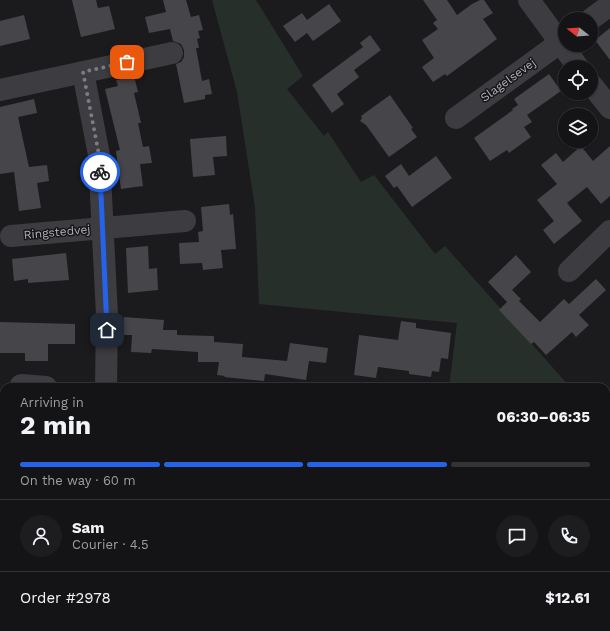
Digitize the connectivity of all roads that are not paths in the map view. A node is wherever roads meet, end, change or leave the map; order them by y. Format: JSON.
{"nodes":[{"id":1,"x":529,"y":0,"type":"edge"},
{"id":2,"x":610,"y":5,"type":"edge"},
{"id":3,"x":598,"y":14,"type":"edge"},
{"id":4,"x":558,"y":36,"type":"edge"},
{"id":5,"x":558,"y":44,"type":"edge"},
{"id":6,"x":172,"y":52,"type":"dead end"},
{"id":7,"x":83,"y":72,"type":"junction"},
{"id":8,"x":0,"y":90,"type":"edge"},
{"id":9,"x":598,"y":93,"type":"edge"},
{"id":10,"x":610,"y":108,"type":"edge"},
{"id":11,"x":456,"y":118,"type":"dead end"},
{"id":12,"x":185,"y":221,"type":"dead end"},
{"id":13,"x":104,"y":228,"type":"junction"},
{"id":14,"x":610,"y":231,"type":"edge"},
{"id":15,"x":11,"y":236,"type":"dead end"},
{"id":16,"x":569,"y":271,"type":"dead end"},
{"id":17,"x":106,"y":383,"type":"edge"}],
"edges":[{"from":1,"to":4,"type":"street"},
{"from":2,"to":3,"type":"street"},
{"from":5,"to":11,"type":"street","name":"Slagelsevej"},
{"from":6,"to":7,"type":"street"},
{"from":7,"to":8,"type":"street"},
{"from":7,"to":13,"type":"street","name":"Ringstedvej"},
{"from":9,"to":10,"type":"street"},
{"from":12,"to":13,"type":"street","name":"Ringstedvej"},
{"from":13,"to":15,"type":"street","name":"Ringstedvej"},
{"from":13,"to":17,"type":"street","name":"Ringstedvej"},
{"from":14,"to":16,"type":"street"}]}
